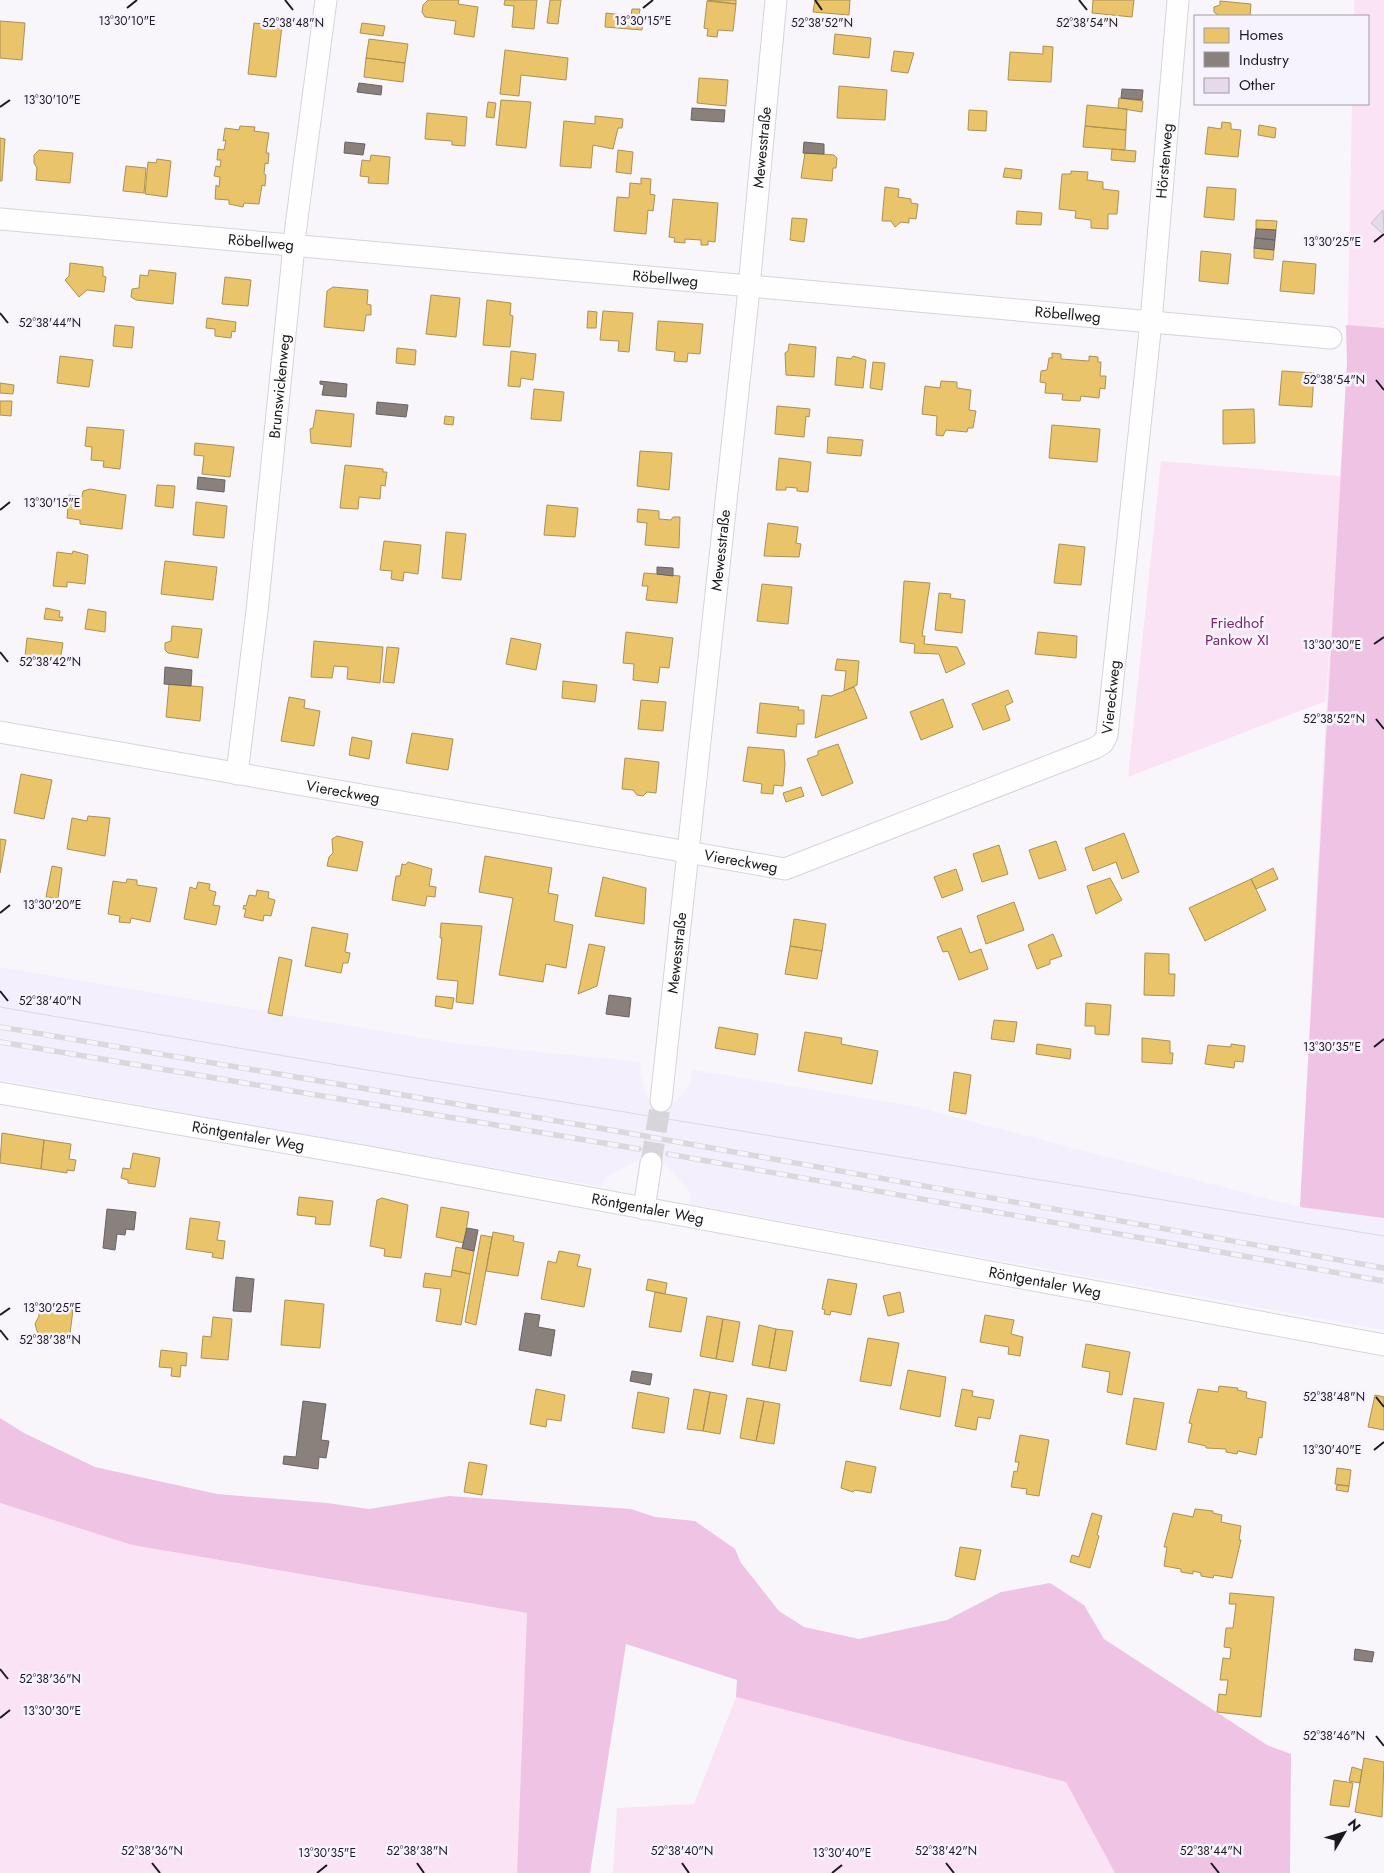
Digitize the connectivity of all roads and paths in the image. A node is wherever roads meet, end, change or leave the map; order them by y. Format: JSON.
{"nodes":[{"id":1,"x":326,"y":0,"type":"edge"},
{"id":2,"x":776,"y":0,"type":"edge"},
{"id":3,"x":1178,"y":0,"type":"edge"},
{"id":4,"x":0,"y":219,"type":"edge"},
{"id":5,"x":294,"y":245,"type":"junction"},
{"id":6,"x":749,"y":287,"type":"junction"},
{"id":7,"x":1151,"y":322,"type":"junction"},
{"id":8,"x":1331,"y":338,"type":"dead end"},
{"id":9,"x":0,"y":732,"type":"edge"},
{"id":10,"x":237,"y":774,"type":"junction"},
{"id":11,"x":688,"y":852,"type":"junction"},
{"id":12,"x":0,"y":1093,"type":"edge"},
{"id":13,"x":661,"y":1101,"type":"tunnel mouth"},
{"id":14,"x":651,"y":1163,"type":"tunnel mouth"},
{"id":15,"x":644,"y":1209,"type":"junction"},
{"id":16,"x":1384,"y":1345,"type":"edge"}],
"edges":[{"from":1,"to":5,"type":"street","name":"Brunswickenweg"},
{"from":2,"to":6,"type":"street","name":"Mewesstraße"},
{"from":3,"to":7,"type":"street","name":"Hörstenweg"},
{"from":4,"to":5,"type":"street","name":"Röbellweg"},
{"from":5,"to":6,"type":"street","name":"Röbellweg"},
{"from":5,"to":10,"type":"street","name":"Brunswickenweg"},
{"from":6,"to":7,"type":"street","name":"Röbellweg"},
{"from":6,"to":11,"type":"street","name":"Mewesstraße"},
{"from":7,"to":8,"type":"street","name":"Röbellweg"},
{"from":7,"to":11,"type":"street","name":"Viereckweg"},
{"from":9,"to":10,"type":"street","name":"Viereckweg"},
{"from":10,"to":11,"type":"street","name":"Viereckweg"},
{"from":11,"to":13,"type":"street","name":"Mewesstraße"},
{"from":12,"to":15,"type":"street","name":"Röntgentaler Weg"},
{"from":14,"to":15,"type":"street"},
{"from":15,"to":16,"type":"street","name":"Röntgentaler Weg"}]}
